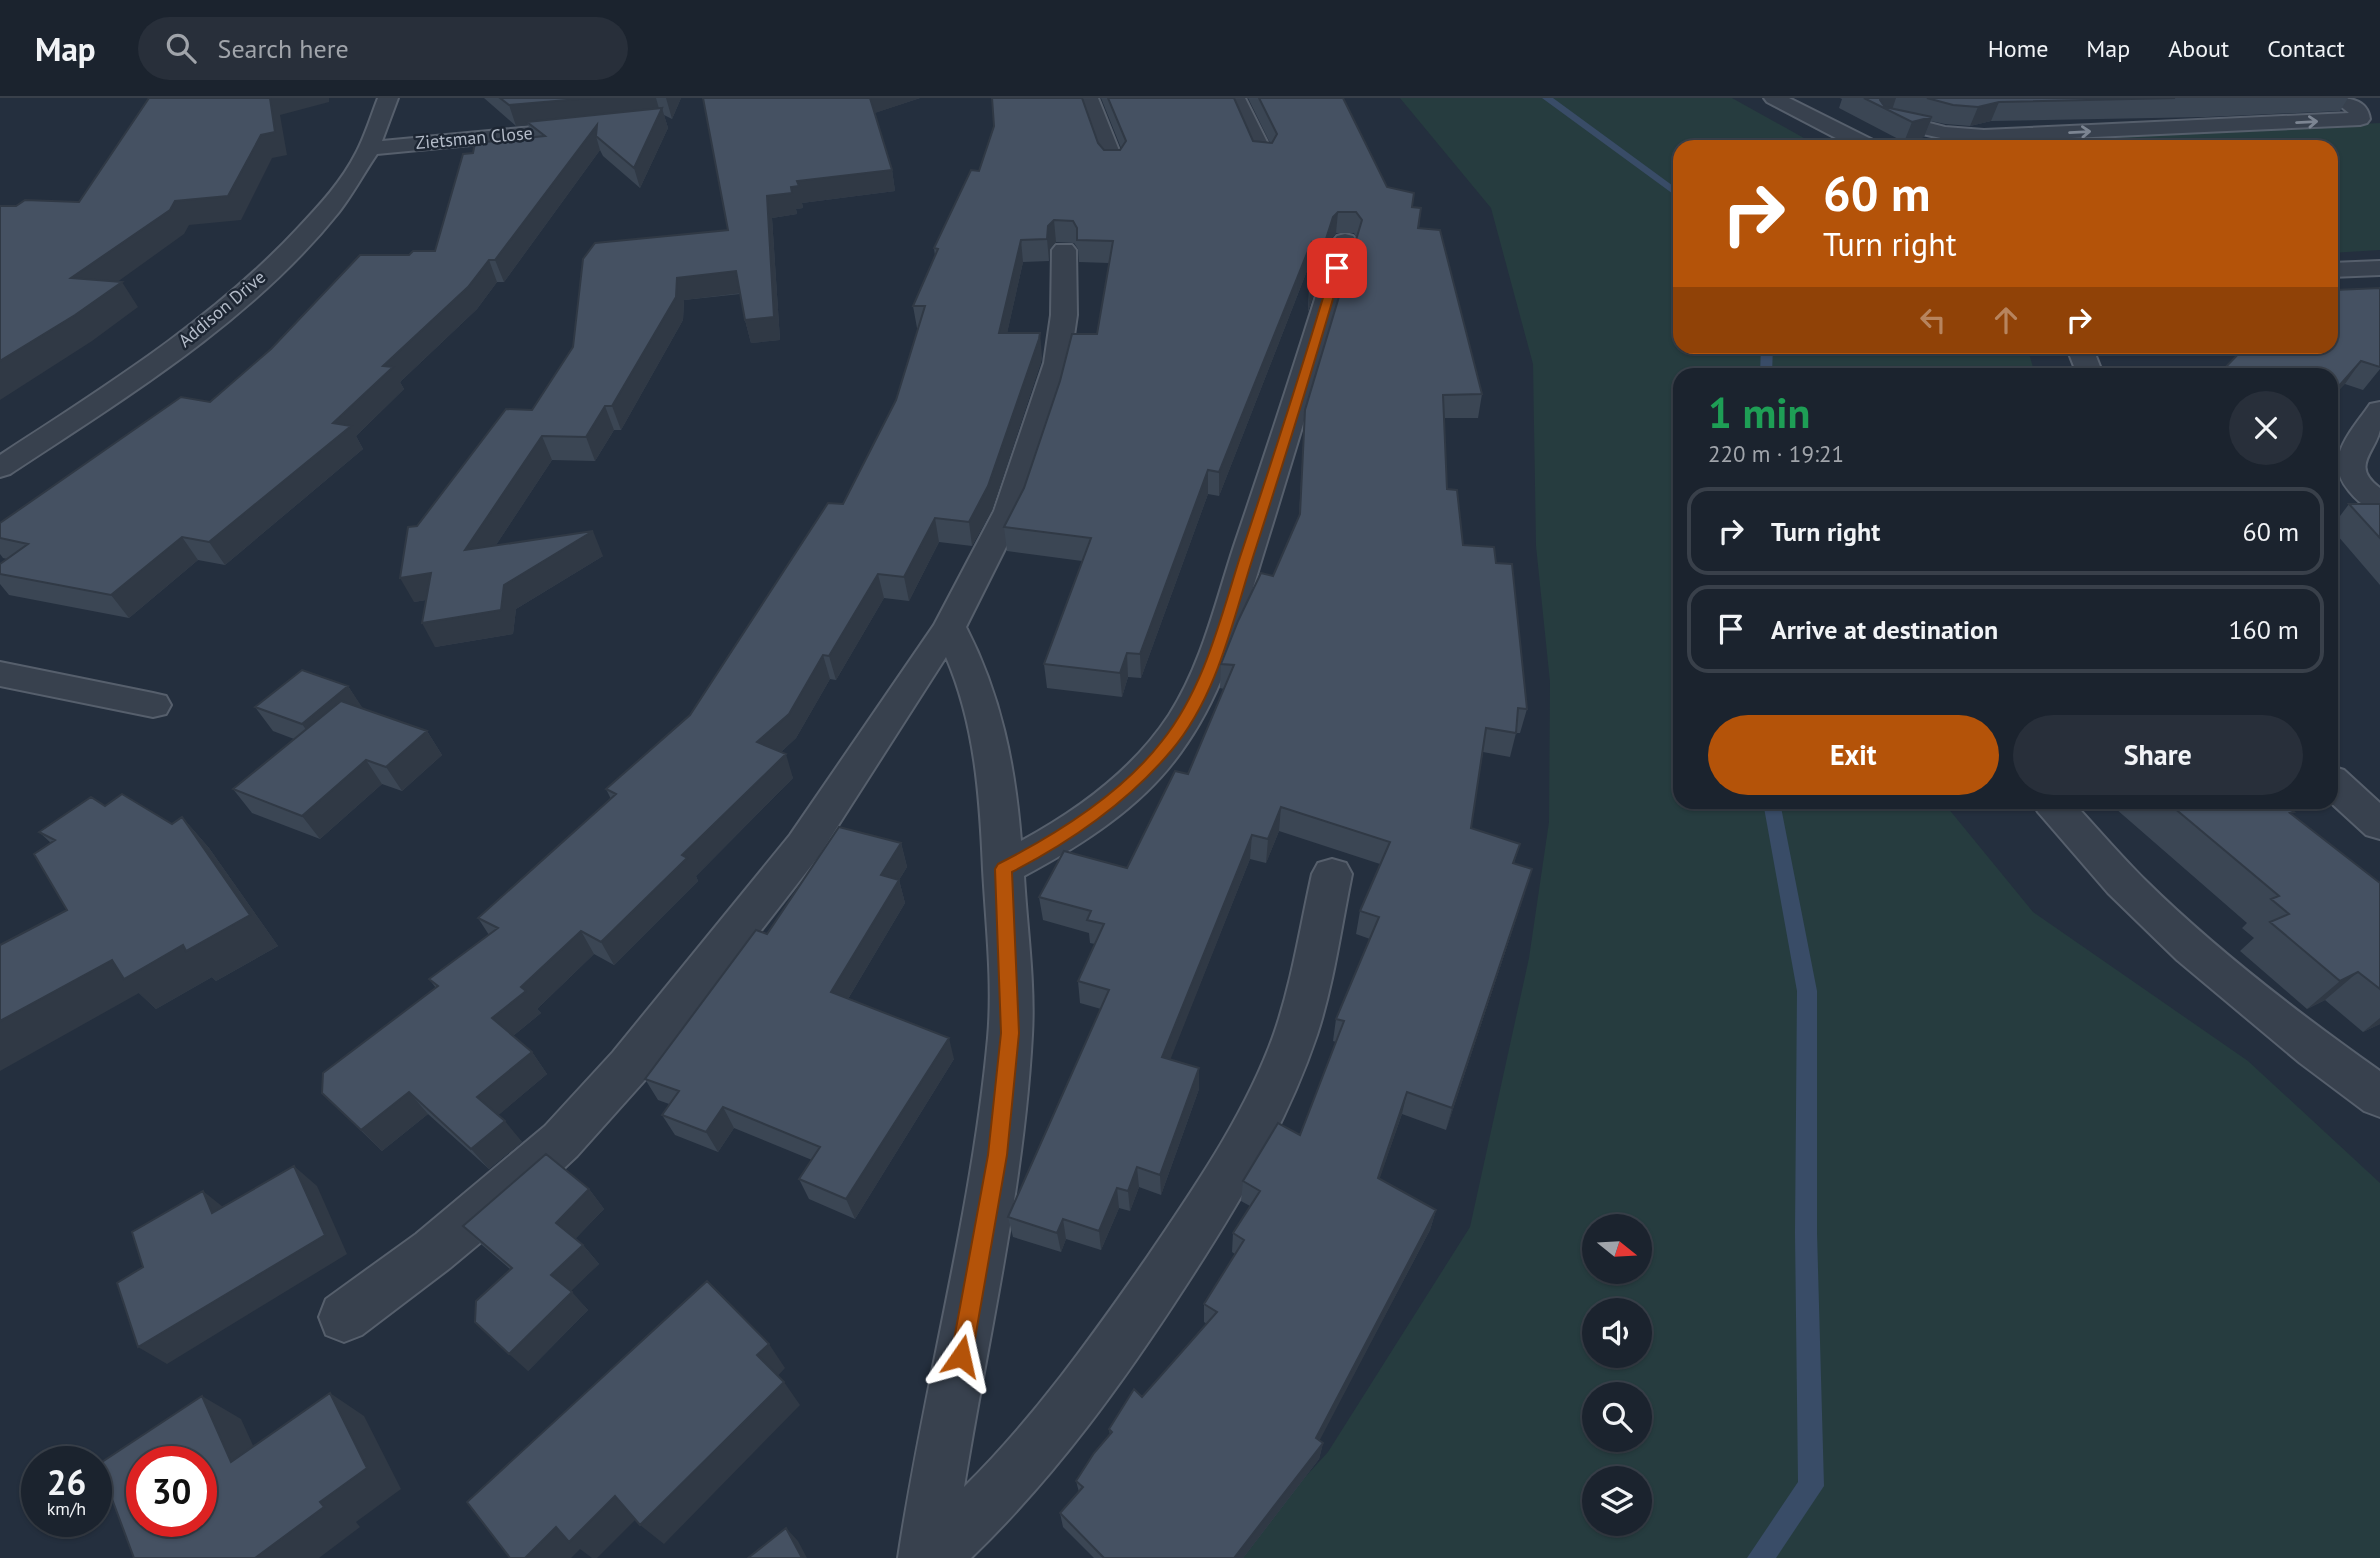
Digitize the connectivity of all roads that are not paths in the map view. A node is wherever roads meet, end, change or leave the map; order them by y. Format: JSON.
{"nodes":[{"id":1,"x":388,"y":98,"type":"edge"},
{"id":2,"x":1088,"y":98,"type":"edge"},
{"id":3,"x":1235,"y":98,"type":"edge"},
{"id":4,"x":1774,"y":98,"type":"edge"},
{"id":5,"x":2340,"y":98,"type":"edge"},
{"id":6,"x":605,"y":126,"type":"edge"},
{"id":7,"x":1839,"y":131,"type":"junction"},
{"id":8,"x":1856,"y":140,"type":"edge"},
{"id":9,"x":371,"y":148,"type":"junction"},
{"id":10,"x":1263,"y":156,"type":"edge"},
{"id":11,"x":1113,"y":163,"type":"edge"},
{"id":12,"x":1345,"y":242,"type":"dead end"},
{"id":13,"x":1064,"y":250,"type":"dead end"},
{"id":14,"x":2380,"y":268,"type":"edge"},
{"id":15,"x":2338,"y":270,"type":"edge"},
{"id":16,"x":2380,"y":410,"type":"edge"},
{"id":17,"x":0,"y":468,"type":"edge"},
{"id":18,"x":2380,"y":503,"type":"edge"},
{"id":19,"x":949,"y":627,"type":"junction"},
{"id":20,"x":0,"y":674,"type":"edge"},
{"id":21,"x":153,"y":705,"type":"dead end"},
{"id":22,"x":2338,"y":786,"type":"edge"},
{"id":23,"x":2057,"y":809,"type":"edge"},
{"id":24,"x":2380,"y":825,"type":"edge"},
{"id":25,"x":1003,"y":869,"type":"junction"},
{"id":26,"x":1332,"y":874,"type":"dead end"},
{"id":27,"x":2380,"y":1097,"type":"edge"},
{"id":28,"x":345,"y":1317,"type":"dead end"},
{"id":29,"x":928,"y":1558,"type":"edge"}],
"edges":[{"from":1,"to":9,"type":"street","name":"Addison Drive"},
{"from":2,"to":11,"type":"street"},
{"from":3,"to":10,"type":"street"},
{"from":4,"to":7,"type":"street"},
{"from":7,"to":5,"type":"street","one_way":true},
{"from":6,"to":9,"type":"street","name":"Zietsman Close"},
{"from":7,"to":8,"type":"street"},
{"from":9,"to":17,"type":"street","name":"Addison Drive"},
{"from":12,"to":25,"type":"street"},
{"from":13,"to":19,"type":"street"},
{"from":14,"to":15,"type":"street"},
{"from":16,"to":18,"type":"street"},
{"from":19,"to":25,"type":"street"},
{"from":19,"to":28,"type":"street"},
{"from":20,"to":21,"type":"street"},
{"from":22,"to":24,"type":"street"},
{"from":23,"to":27,"type":"street"},
{"from":25,"to":29,"type":"street"},
{"from":26,"to":29,"type":"street"}]}
